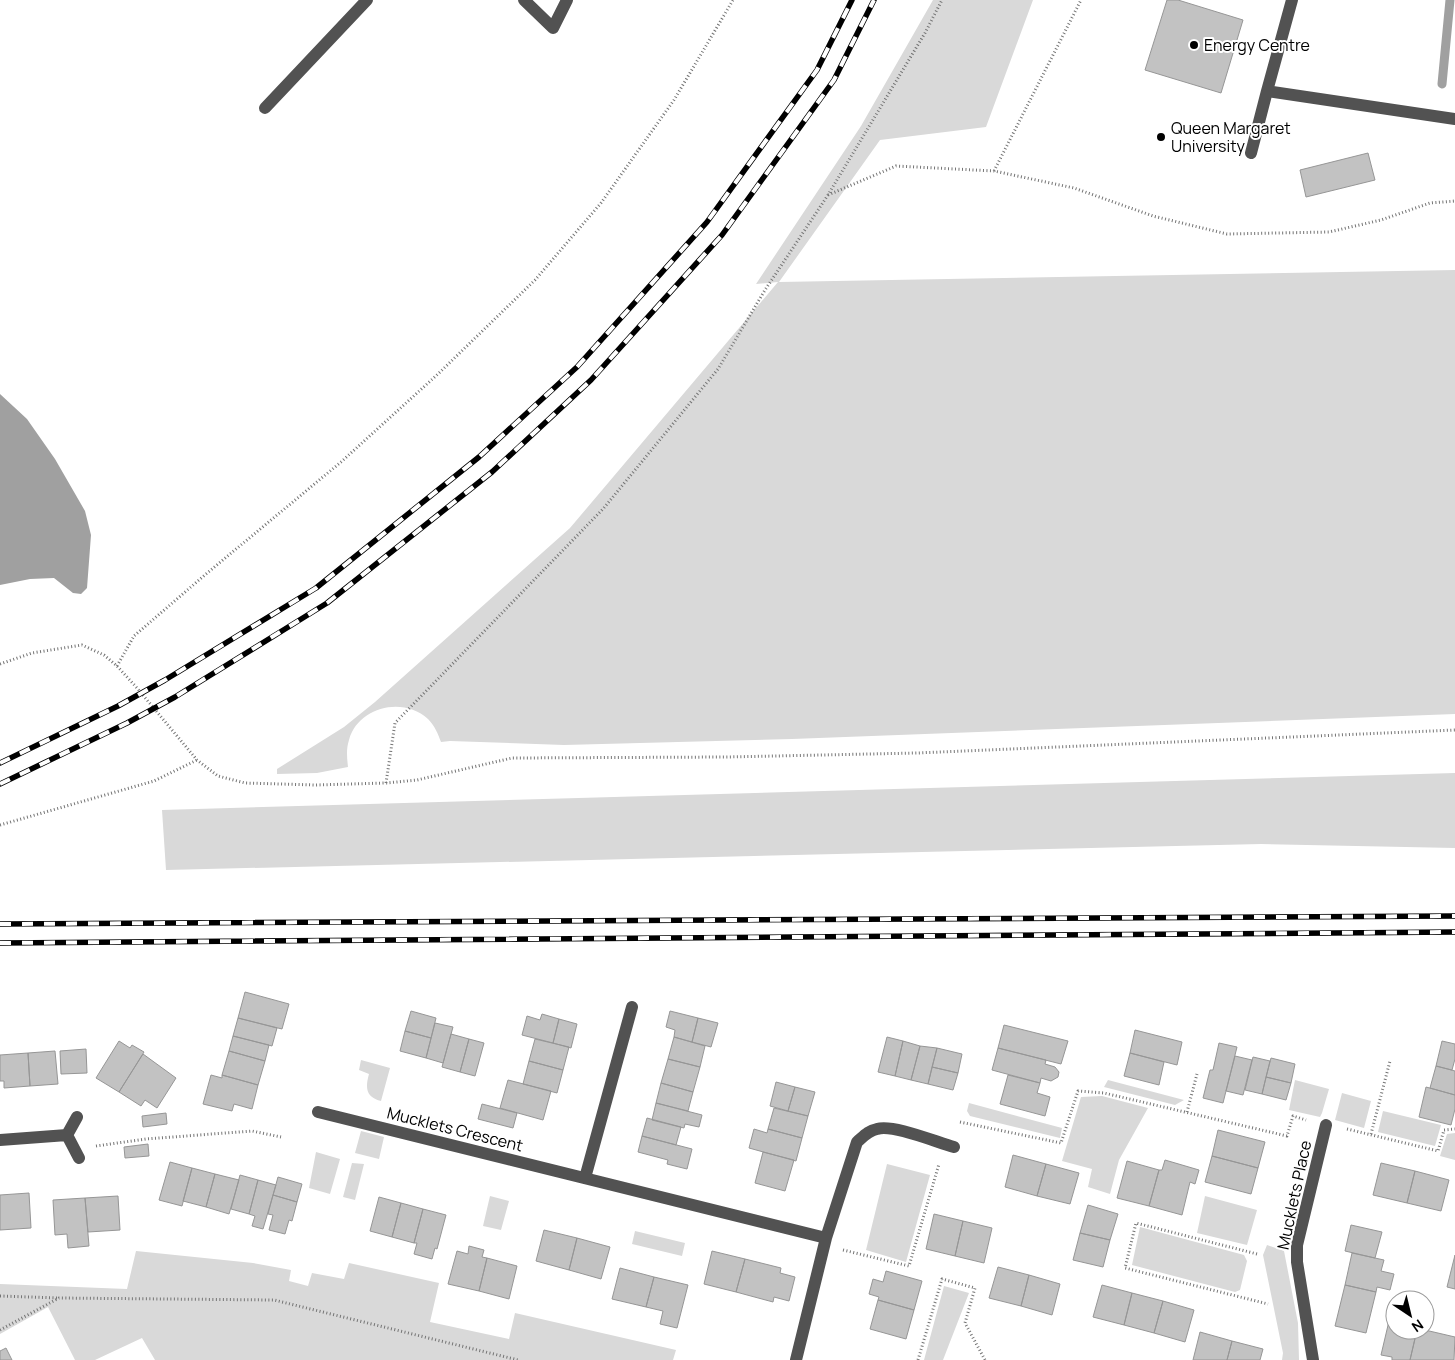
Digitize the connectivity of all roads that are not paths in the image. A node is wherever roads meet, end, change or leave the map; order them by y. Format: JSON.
{"nodes":[{"id":1,"x":367,"y":0,"type":"edge"},
{"id":2,"x":524,"y":0,"type":"edge"},
{"id":3,"x":567,"y":0,"type":"edge"},
{"id":4,"x":1292,"y":0,"type":"edge"},
{"id":5,"x":1267,"y":91,"type":"junction"},
{"id":6,"x":265,"y":108,"type":"dead end"},
{"id":7,"x":1455,"y":119,"type":"edge"},
{"id":8,"x":1251,"y":153,"type":"dead end"},
{"id":9,"x":632,"y":1007,"type":"dead end"},
{"id":10,"x":318,"y":1112,"type":"dead end"},
{"id":11,"x":77,"y":1117,"type":"dead end"},
{"id":12,"x":1326,"y":1125,"type":"road end"},
{"id":13,"x":67,"y":1135,"type":"junction"},
{"id":14,"x":0,"y":1140,"type":"edge"},
{"id":15,"x":949,"y":1145,"type":"road end"},
{"id":16,"x":77,"y":1153,"type":"road end"},
{"id":17,"x":585,"y":1178,"type":"junction"},
{"id":18,"x":825,"y":1242,"type":"junction"},
{"id":19,"x":796,"y":1360,"type":"edge"},
{"id":20,"x":1313,"y":1360,"type":"edge"}],
"edges":[{"from":1,"to":6,"type":"street"},
{"from":2,"to":3,"type":"street"},
{"from":4,"to":5,"type":"street"},
{"from":5,"to":7,"type":"street"},
{"from":5,"to":8,"type":"street"},
{"from":9,"to":17,"type":"street"},
{"from":10,"to":17,"type":"street","name":"Mucklets Crescent"},
{"from":11,"to":13,"type":"street"},
{"from":12,"to":20,"type":"street","name":"Mucklets Place"},
{"from":13,"to":14,"type":"street"},
{"from":13,"to":16,"type":"street"},
{"from":15,"to":18,"type":"street"},
{"from":17,"to":18,"type":"street","name":"Mucklets Crescent"},
{"from":18,"to":19,"type":"street"}]}
